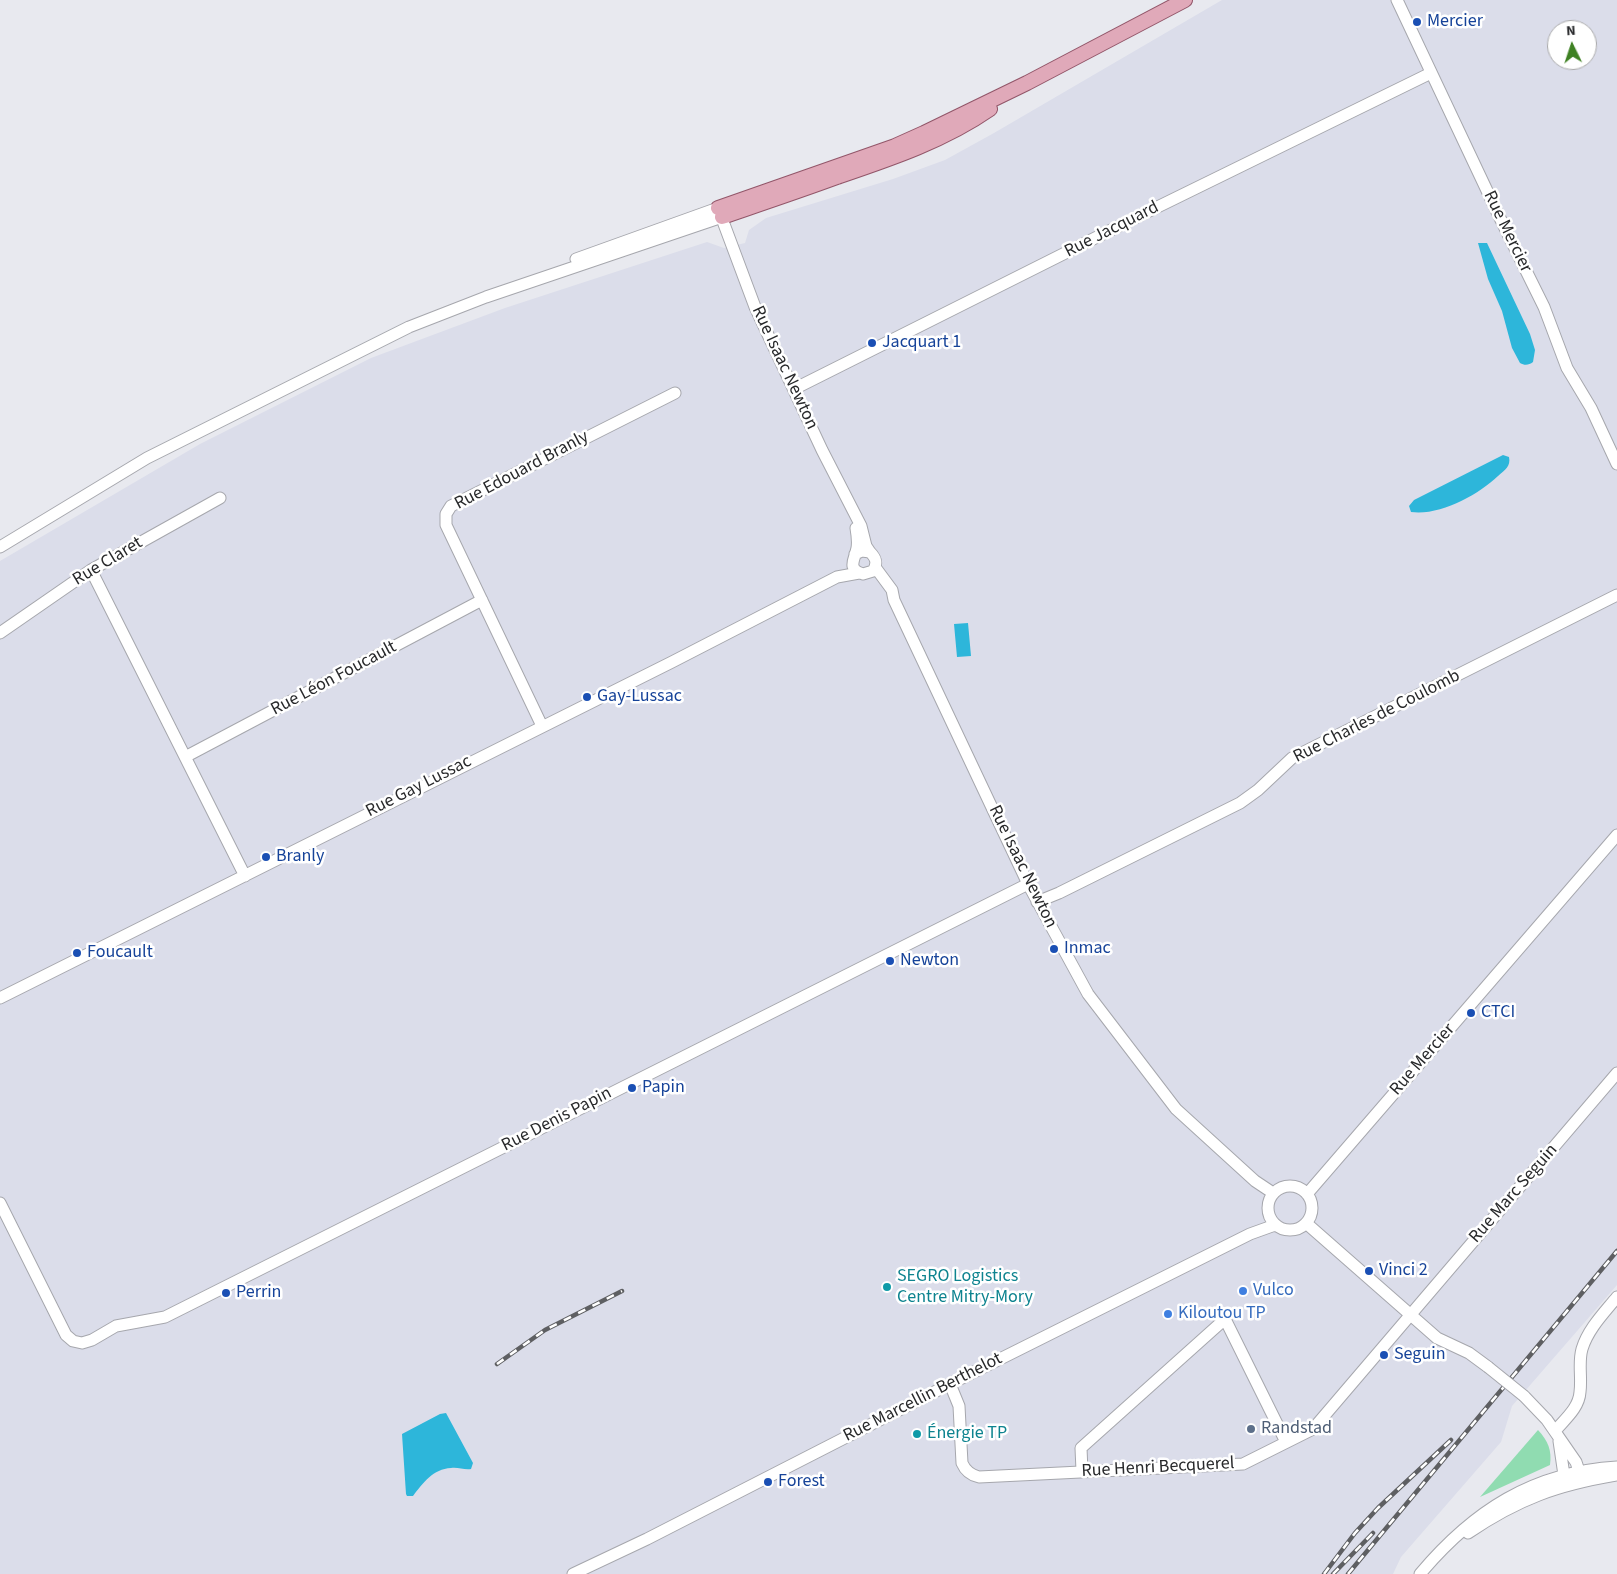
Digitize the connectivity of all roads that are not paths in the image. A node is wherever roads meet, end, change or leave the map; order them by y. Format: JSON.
{"nodes":[{"id":1,"x":1185,"y":0,"type":"edge"},
{"id":2,"x":1397,"y":0,"type":"edge"},
{"id":3,"x":1431,"y":72,"type":"junction"},
{"id":4,"x":720,"y":212,"type":"junction"},
{"id":5,"x":794,"y":389,"type":"junction"},
{"id":6,"x":675,"y":393,"type":"dead end"},
{"id":7,"x":1617,"y":464,"type":"edge"},
{"id":8,"x":220,"y":498,"type":"dead end"},
{"id":9,"x":855,"y":516,"type":"junction"},
{"id":10,"x":0,"y":547,"type":"edge"},
{"id":11,"x":870,"y":552,"type":"junction"},
{"id":12,"x":854,"y":558,"type":"junction"},
{"id":13,"x":875,"y":567,"type":"junction"},
{"id":14,"x":91,"y":570,"type":"junction"},
{"id":15,"x":861,"y":574,"type":"junction"},
{"id":16,"x":838,"y":577,"type":"junction"},
{"id":17,"x":1617,"y":595,"type":"edge"},
{"id":18,"x":482,"y":600,"type":"junction"},
{"id":19,"x":894,"y":600,"type":"junction"},
{"id":20,"x":0,"y":634,"type":"edge"},
{"id":21,"x":542,"y":726,"type":"junction"},
{"id":22,"x":185,"y":758,"type":"junction"},
{"id":23,"x":1617,"y":836,"type":"edge"},
{"id":24,"x":245,"y":876,"type":"junction"},
{"id":25,"x":1028,"y":884,"type":"junction"},
{"id":26,"x":1037,"y":902,"type":"junction"},
{"id":27,"x":0,"y":998,"type":"edge"},
{"id":28,"x":1617,"y":1073,"type":"edge"},
{"id":29,"x":1273,"y":1193,"type":"junction"},
{"id":30,"x":1307,"y":1194,"type":"junction"},
{"id":31,"x":0,"y":1203,"type":"edge"},
{"id":32,"x":1306,"y":1223,"type":"junction"},
{"id":33,"x":1275,"y":1225,"type":"junction"},
{"id":34,"x":1617,"y":1297,"type":"edge"},
{"id":35,"x":1410,"y":1314,"type":"junction"},
{"id":36,"x":950,"y":1384,"type":"junction"},
{"id":37,"x":1557,"y":1434,"type":"junction"},
{"id":38,"x":1286,"y":1442,"type":"junction"},
{"id":39,"x":1617,"y":1467,"type":"edge"},
{"id":40,"x":1082,"y":1471,"type":"junction"},
{"id":41,"x":1617,"y":1475,"type":"edge"},
{"id":42,"x":1581,"y":1476,"type":"junction"},
{"id":43,"x":1565,"y":1480,"type":"junction"},
{"id":44,"x":573,"y":1574,"type":"edge"},
{"id":45,"x":1420,"y":1574,"type":"edge"}],
"edges":[{"from":1,"to":4,"type":"main road"},
{"from":2,"to":3,"type":"street","name":"Rue Mercier"},
{"from":3,"to":5,"type":"street","name":"Rue Jacquard"},
{"from":3,"to":7,"type":"street","name":"Rue Mercier"},
{"from":4,"to":5,"type":"street","name":"Rue Isaac Newton"},
{"from":4,"to":10,"type":"street"},
{"from":5,"to":9,"type":"street","name":"Rue Isaac Newton"},
{"from":6,"to":18,"type":"street","name":"Rue Edouard Branly"},
{"from":8,"to":14,"type":"street","name":"Rue Claret"},
{"from":9,"to":11,"type":"street","name":"Rue Isaac Newton"},
{"from":9,"to":12,"type":"street","name":"Rue Isaac Newton"},
{"from":11,"to":12,"type":"street"},
{"from":11,"to":13,"type":"street"},
{"from":12,"to":15,"type":"street"},
{"from":12,"to":16,"type":"street","name":"Rue Gay Lussac"},
{"from":13,"to":15,"type":"street"},
{"from":13,"to":19,"type":"street","name":"Rue Isaac Newton"},
{"from":14,"to":20,"type":"street","name":"Rue Claret"},
{"from":14,"to":22,"type":"street"},
{"from":15,"to":16,"type":"street","name":"Rue Gay Lussac"},
{"from":15,"to":19,"type":"street","name":"Rue Isaac Newton"},
{"from":16,"to":21,"type":"street","name":"Rue Gay Lussac"},
{"from":17,"to":26,"type":"street","name":"Rue Charles de Coulomb"},
{"from":18,"to":21,"type":"street","name":"Rue Edouard Branly"},
{"from":18,"to":22,"type":"street","name":"Rue Léon Foucault"},
{"from":19,"to":25,"type":"street","name":"Rue Isaac Newton"},
{"from":21,"to":24,"type":"street","name":"Rue Gay Lussac"},
{"from":22,"to":24,"type":"street"},
{"from":23,"to":30,"type":"street","name":"Rue Mercier"},
{"from":24,"to":27,"type":"street","name":"Rue Gay Lussac"},
{"from":25,"to":26,"type":"street","name":"Rue Isaac Newton"},
{"from":25,"to":31,"type":"street","name":"Rue Denis Papin"},
{"from":26,"to":29,"type":"street","name":"Rue Isaac Newton"},
{"from":28,"to":35,"type":"street","name":"Rue Marc Seguin"},
{"from":29,"to":30,"type":"street"},
{"from":29,"to":33,"type":"street"},
{"from":30,"to":32,"type":"street"},
{"from":32,"to":33,"type":"street"},
{"from":32,"to":35,"type":"street"},
{"from":33,"to":36,"type":"street","name":"Rue Marcellin Berthelot"},
{"from":34,"to":37,"type":"street"},
{"from":35,"to":37,"type":"street","bridge":true},
{"from":35,"to":38,"type":"street","name":"Rue Henri Becquerel"},
{"from":36,"to":40,"type":"street","name":"Rue Henri Becquerel"},
{"from":36,"to":44,"type":"street","name":"Rue Marcellin Berthelot"},
{"from":37,"to":42,"type":"street"},
{"from":37,"to":43,"type":"street"},
{"from":38,"to":40,"type":"street","name":"Rue Henri Becquerel"},
{"from":38,"to":40,"type":"street"},
{"from":39,"to":42,"type":"street"},
{"from":41,"to":42,"type":"street"},
{"from":42,"to":43,"type":"street"},
{"from":43,"to":45,"type":"street"}]}
